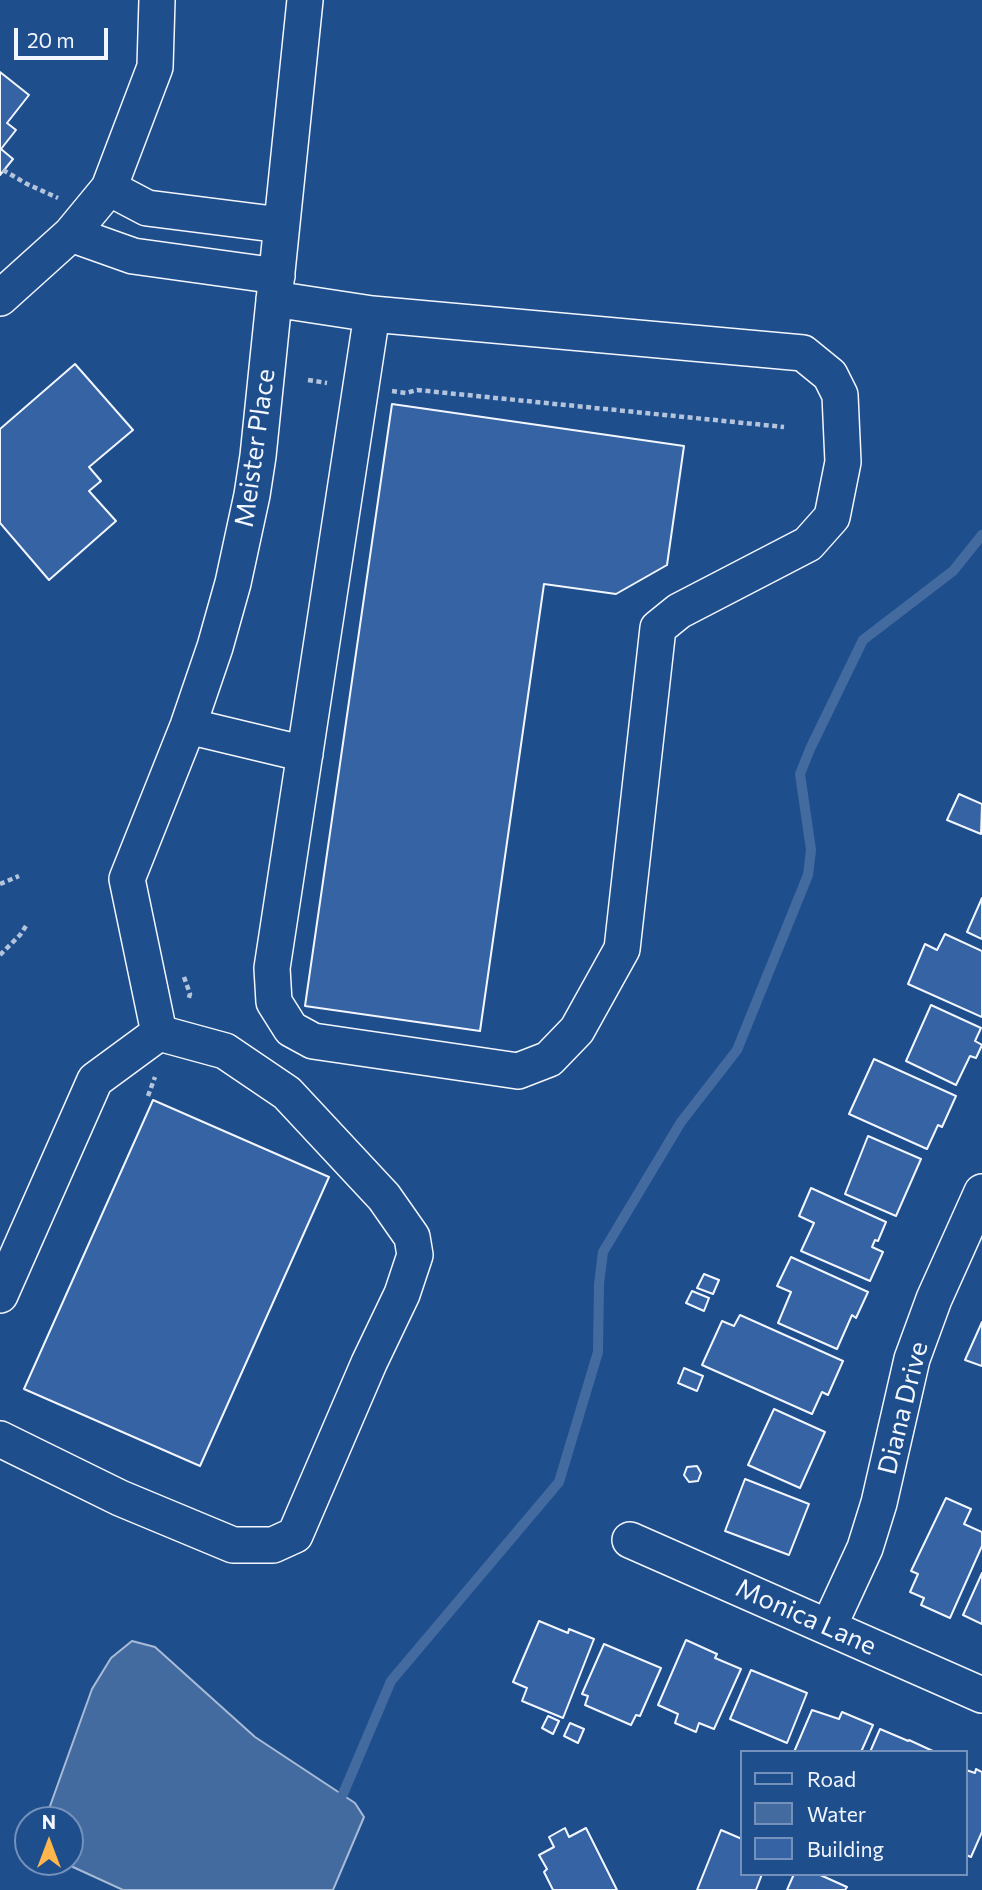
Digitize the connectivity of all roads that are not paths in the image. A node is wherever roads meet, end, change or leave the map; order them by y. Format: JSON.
{"nodes":[{"id":1,"x":157,"y":0,"type":"edge"},
{"id":2,"x":305,"y":0,"type":"edge"},
{"id":3,"x":109,"y":188,"type":"junction"},
{"id":4,"x":78,"y":225,"type":"junction"},
{"id":5,"x":282,"y":225,"type":"junction"},
{"id":6,"x":275,"y":288,"type":"junction"},
{"id":7,"x":0,"y":298,"type":"edge"},
{"id":8,"x":372,"y":314,"type":"junction"},
{"id":9,"x":188,"y":726,"type":"junction"},
{"id":10,"x":305,"y":754,"type":"junction"},
{"id":11,"x":159,"y":1033,"type":"junction"},
{"id":12,"x":980,"y":1200,"type":"edge"},
{"id":13,"x":0,"y":1295,"type":"edge"},
{"id":14,"x":0,"y":1439,"type":"edge"},
{"id":15,"x":630,"y":1541,"type":"dead end"},
{"id":16,"x":829,"y":1626,"type":"junction"},
{"id":17,"x":982,"y":1695,"type":"edge"}],
"edges":[{"from":1,"to":3,"type":"street"},
{"from":2,"to":5,"type":"street","name":"Meister Place"},
{"from":3,"to":4,"type":"street"},
{"from":3,"to":5,"type":"street"},
{"from":4,"to":6,"type":"street"},
{"from":4,"to":7,"type":"street"},
{"from":5,"to":6,"type":"street","name":"Meister Place"},
{"from":6,"to":8,"type":"street"},
{"from":6,"to":9,"type":"street","name":"Meister Place"},
{"from":8,"to":10,"type":"street"},
{"from":8,"to":10,"type":"street"},
{"from":9,"to":10,"type":"street"},
{"from":9,"to":11,"type":"street","name":"Meister Place"},
{"from":11,"to":13,"type":"street"},
{"from":11,"to":14,"type":"street"},
{"from":12,"to":16,"type":"street","name":"Diana Drive"},
{"from":15,"to":16,"type":"street","name":"Monica Lane"},
{"from":16,"to":17,"type":"street","name":"Monica Lane"}]}
